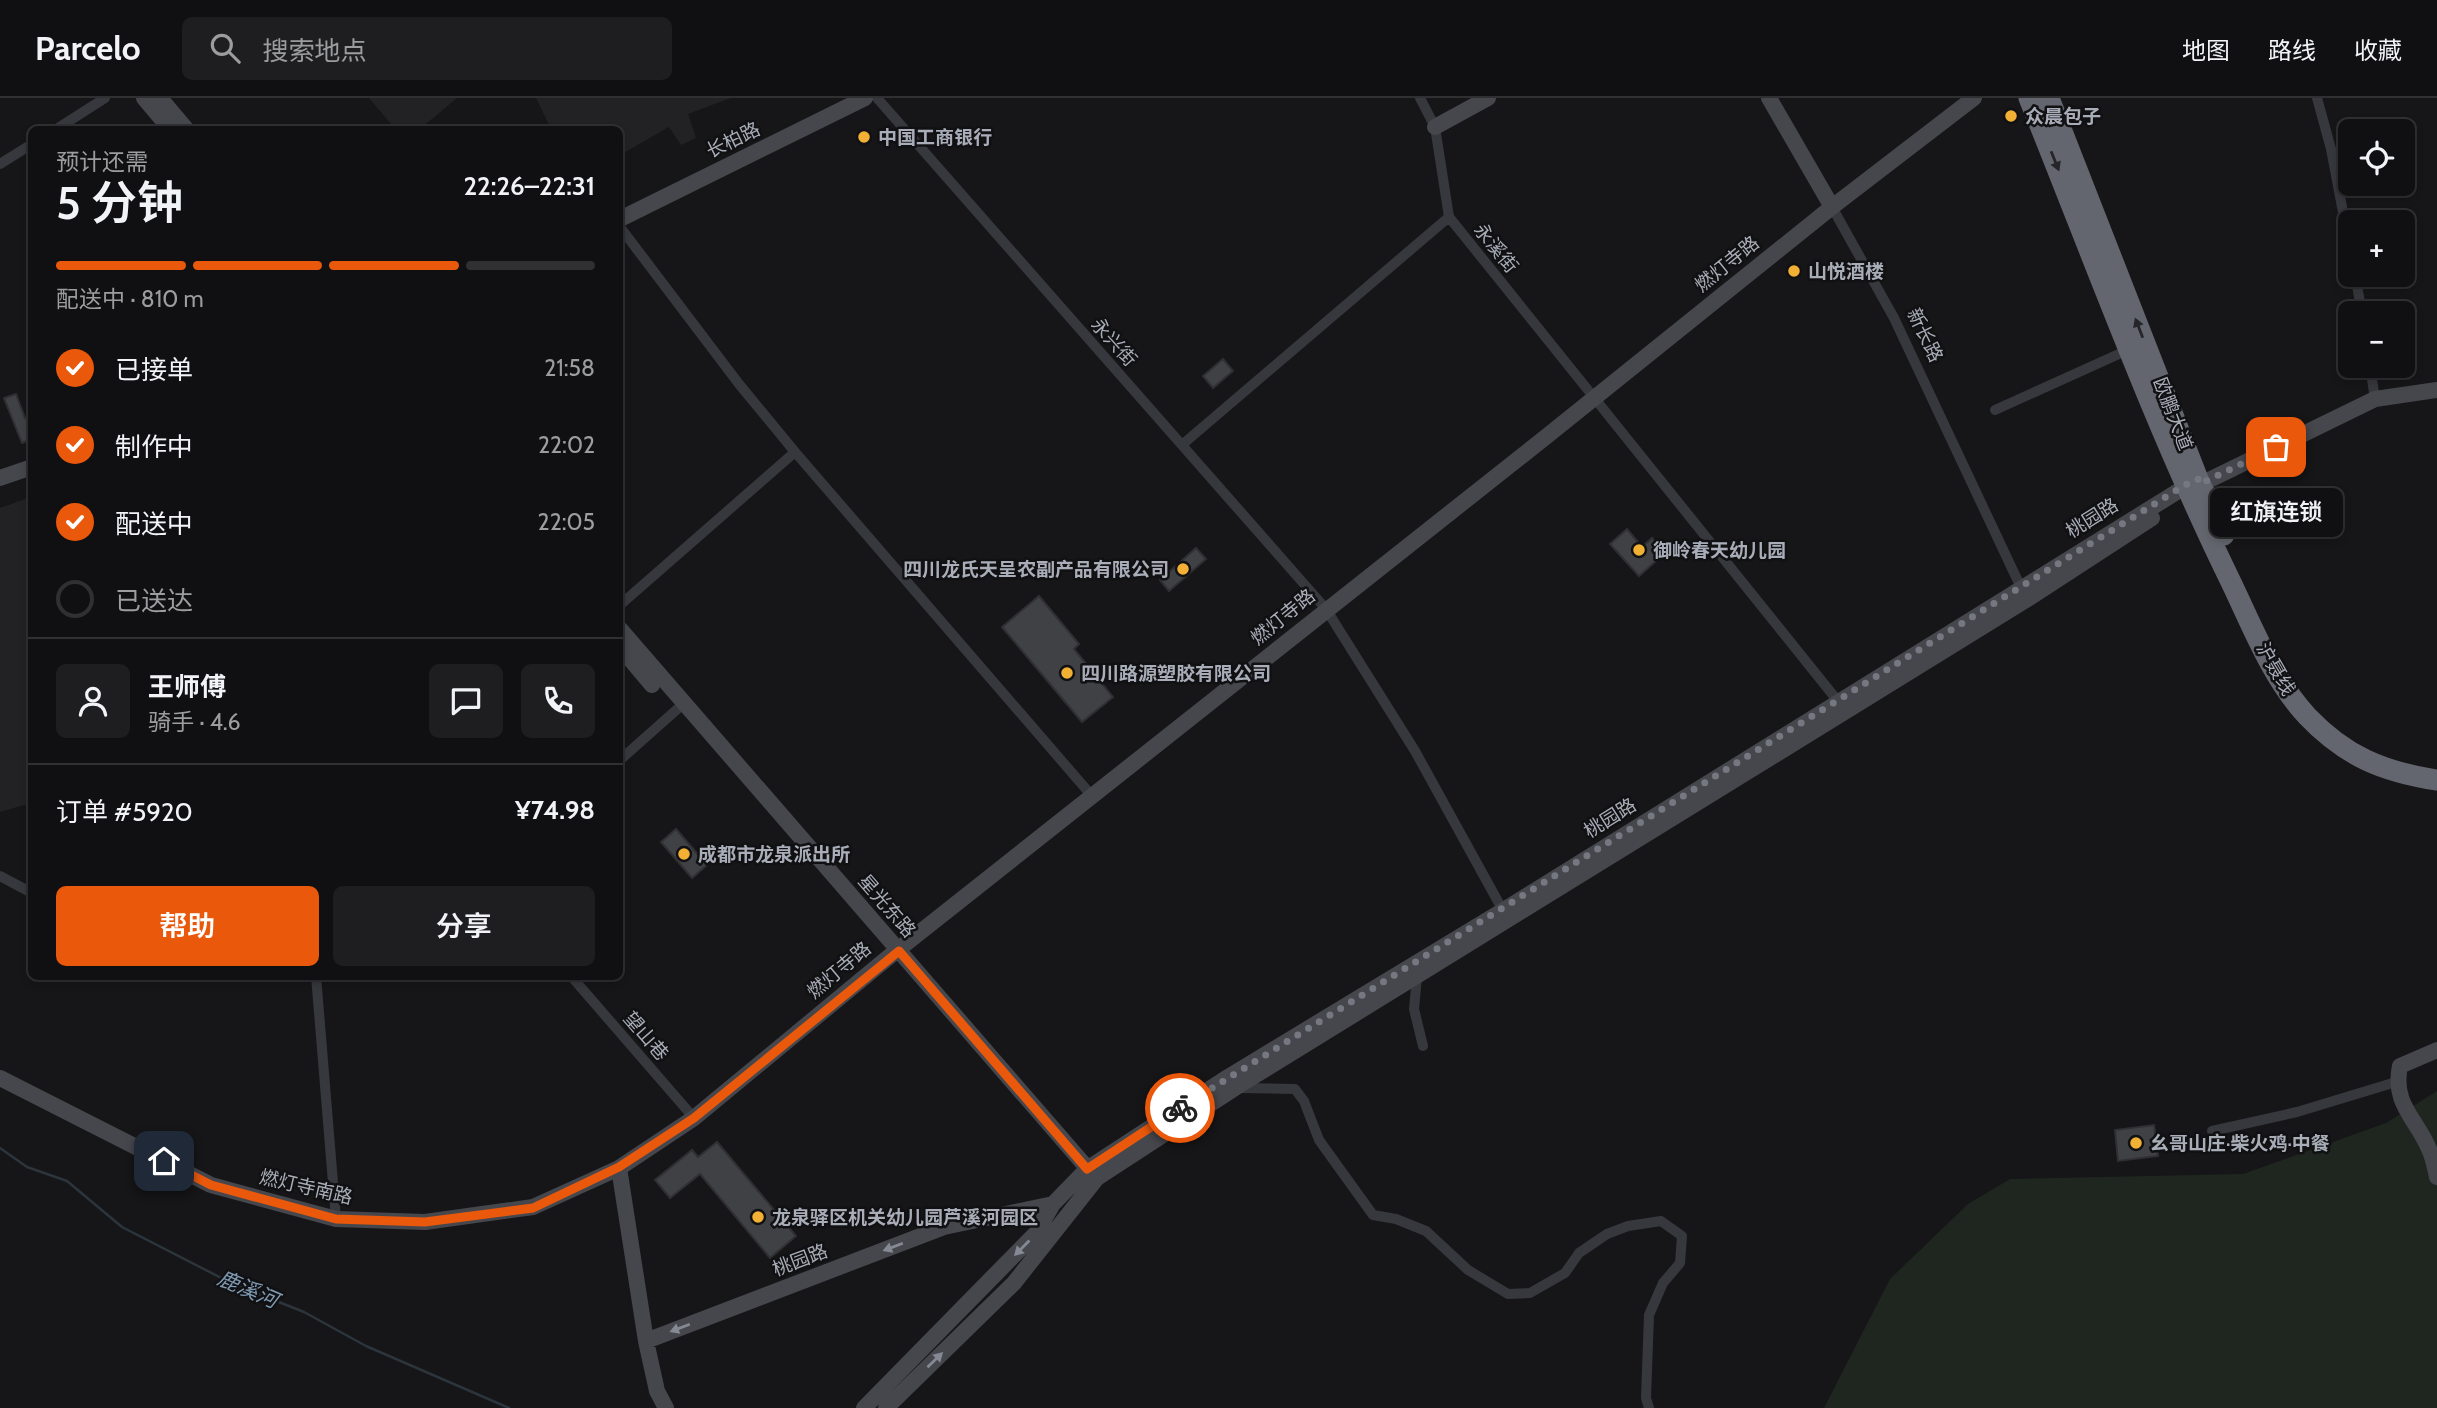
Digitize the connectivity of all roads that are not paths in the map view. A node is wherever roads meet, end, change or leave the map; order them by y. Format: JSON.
{"nodes":[{"id":1,"x":106,"y":98,"type":"edge"},
{"id":2,"x":144,"y":98,"type":"edge"},
{"id":3,"x":160,"y":98,"type":"edge"},
{"id":4,"x":865,"y":98,"type":"edge"},
{"id":5,"x":877,"y":98,"type":"edge"},
{"id":6,"x":1420,"y":98,"type":"edge"},
{"id":7,"x":1488,"y":98,"type":"edge"},
{"id":8,"x":1769,"y":98,"type":"edge"},
{"id":9,"x":1974,"y":98,"type":"edge"},
{"id":10,"x":2029,"y":98,"type":"edge"},
{"id":11,"x":2049,"y":98,"type":"edge"},
{"id":12,"x":2317,"y":98,"type":"edge"},
{"id":13,"x":61,"y":126,"type":"edge"},
{"id":14,"x":168,"y":126,"type":"edge"},
{"id":15,"x":184,"y":126,"type":"edge"},
{"id":16,"x":1434,"y":127,"type":"junction"},
{"id":17,"x":28,"y":146,"type":"edge"},
{"id":18,"x":0,"y":164,"type":"edge"},
{"id":19,"x":1832,"y":207,"type":"junction"},
{"id":20,"x":2343,"y":210,"type":"edge"},
{"id":21,"x":1449,"y":217,"type":"junction"},
{"id":22,"x":623,"y":218,"type":"edge"},
{"id":23,"x":623,"y":231,"type":"edge"},
{"id":24,"x":2130,"y":349,"type":"junction"},
{"id":25,"x":2372,"y":378,"type":"edge"},
{"id":26,"x":2437,"y":390,"type":"edge"},
{"id":27,"x":1594,"y":398,"type":"junction"},
{"id":28,"x":2375,"y":398,"type":"junction"},
{"id":29,"x":1995,"y":410,"type":"dead end"},
{"id":30,"x":1183,"y":443,"type":"junction"},
{"id":31,"x":795,"y":452,"type":"junction"},
{"id":32,"x":28,"y":468,"type":"edge"},
{"id":33,"x":0,"y":478,"type":"edge"},
{"id":34,"x":2195,"y":486,"type":"junction"},
{"id":35,"x":2023,"y":593,"type":"junction"},
{"id":36,"x":623,"y":602,"type":"edge"},
{"id":37,"x":1326,"y":609,"type":"junction"},
{"id":38,"x":623,"y":633,"type":"edge"},
{"id":39,"x":623,"y":650,"type":"edge"},
{"id":40,"x":1841,"y":705,"type":"junction"},
{"id":41,"x":679,"y":708,"type":"junction"},
{"id":42,"x":623,"y":757,"type":"edge"},
{"id":43,"x":2436,"y":779,"type":"edge"},
{"id":44,"x":1091,"y":796,"type":"junction"},
{"id":45,"x":0,"y":876,"type":"edge"},
{"id":46,"x":28,"y":891,"type":"edge"},
{"id":47,"x":1506,"y":915,"type":"junction"},
{"id":48,"x":894,"y":953,"type":"junction"},
{"id":49,"x":1417,"y":976,"type":"junction"},
{"id":50,"x":316,"y":980,"type":"edge"},
{"id":51,"x":574,"y":980,"type":"edge"},
{"id":52,"x":1423,"y":1046,"type":"dead end"},
{"id":53,"x":2437,"y":1051,"type":"edge"},
{"id":54,"x":0,"y":1078,"type":"edge"},
{"id":55,"x":2396,"y":1082,"type":"junction"},
{"id":56,"x":1235,"y":1088,"type":"junction"},
{"id":57,"x":694,"y":1118,"type":"junction"},
{"id":58,"x":2212,"y":1131,"type":"dead end"},
{"id":59,"x":619,"y":1167,"type":"junction"},
{"id":60,"x":2437,"y":1177,"type":"edge"},
{"id":61,"x":1088,"y":1178,"type":"junction"},
{"id":62,"x":1053,"y":1204,"type":"junction"},
{"id":63,"x":336,"y":1219,"type":"junction"},
{"id":64,"x":646,"y":1341,"type":"junction"},
{"id":65,"x":666,"y":1408,"type":"edge"},
{"id":66,"x":864,"y":1408,"type":"edge"},
{"id":67,"x":886,"y":1408,"type":"edge"},
{"id":68,"x":1649,"y":1408,"type":"edge"}],
"edges":[{"from":1,"to":13,"type":"street"},
{"from":2,"to":14,"type":"street"},
{"from":3,"to":15,"type":"street"},
{"from":4,"to":22,"type":"street","name":"长柏路"},
{"from":5,"to":30,"type":"street","name":"永兴街"},
{"from":6,"to":16,"type":"street","name":"永溪街"},
{"from":7,"to":16,"type":"street"},
{"from":8,"to":19,"type":"street","name":"新长路"},
{"from":9,"to":19,"type":"street","name":"燃灯寺路"},
{"from":10,"to":24,"type":"highway","name":"欧鹏大道","one_way":true},
{"from":34,"to":11,"type":"highway","name":"欧鹏大道","one_way":true},
{"from":12,"to":20,"type":"street"},
{"from":16,"to":21,"type":"street","name":"永溪街"},
{"from":17,"to":18,"type":"street"},
{"from":19,"to":27,"type":"street","name":"燃灯寺路"},
{"from":19,"to":35,"type":"street","name":"新长路"},
{"from":21,"to":27,"type":"street","name":"永溪街"},
{"from":21,"to":30,"type":"street"},
{"from":23,"to":31,"type":"street"},
{"from":24,"to":29,"type":"street"},
{"from":24,"to":34,"type":"highway","name":"欧鹏大道"},
{"from":25,"to":28,"type":"street"},
{"from":26,"to":28,"type":"street","name":"桃园路"},
{"from":27,"to":37,"type":"street","name":"燃灯寺路"},
{"from":27,"to":40,"type":"street","name":"永溪街"},
{"from":28,"to":34,"type":"street","name":"桃园路"},
{"from":30,"to":37,"type":"street","name":"永兴街"},
{"from":31,"to":36,"type":"street"},
{"from":31,"to":44,"type":"street"},
{"from":32,"to":33,"type":"street"},
{"from":34,"to":35,"type":"street","name":"桃园路"},
{"from":34,"to":43,"type":"highway","name":"沪聂线"},
{"from":35,"to":40,"type":"street","name":"桃园路"},
{"from":37,"to":44,"type":"street","name":"燃灯寺路"},
{"from":37,"to":47,"type":"street","name":"永兴街"},
{"from":38,"to":41,"type":"street","name":"星光东路"},
{"from":39,"to":41,"type":"street","name":"星光东路"},
{"from":40,"to":47,"type":"street","name":"桃园路"},
{"from":41,"to":42,"type":"street"},
{"from":41,"to":48,"type":"street","name":"星光东路"},
{"from":44,"to":48,"type":"street","name":"燃灯寺路"},
{"from":45,"to":46,"type":"street"},
{"from":47,"to":49,"type":"street"},
{"from":47,"to":61,"type":"street","name":"桃园路"},
{"from":48,"to":57,"type":"street","name":"燃灯寺路"},
{"from":48,"to":61,"type":"street","name":"星光东路"},
{"from":49,"to":52,"type":"street"},
{"from":49,"to":56,"type":"street"},
{"from":50,"to":63,"type":"street"},
{"from":51,"to":57,"type":"street","name":"望山巷"},
{"from":53,"to":55,"type":"street"},
{"from":54,"to":63,"type":"street","name":"燃灯寺南路"},
{"from":55,"to":58,"type":"street"},
{"from":55,"to":60,"type":"street"},
{"from":56,"to":61,"type":"street"},
{"from":56,"to":68,"type":"street"},
{"from":57,"to":59,"type":"street","name":"燃灯寺路"},
{"from":59,"to":63,"type":"street","name":"燃灯寺南路"},
{"from":59,"to":64,"type":"street"},
{"from":61,"to":62,"type":"street","name":"桃园路"},
{"from":67,"to":61,"type":"street","one_way":true},
{"from":62,"to":64,"type":"street","name":"桃园路","one_way":true},
{"from":62,"to":66,"type":"street","name":"桃园路","one_way":true},
{"from":64,"to":65,"type":"street"}]}
